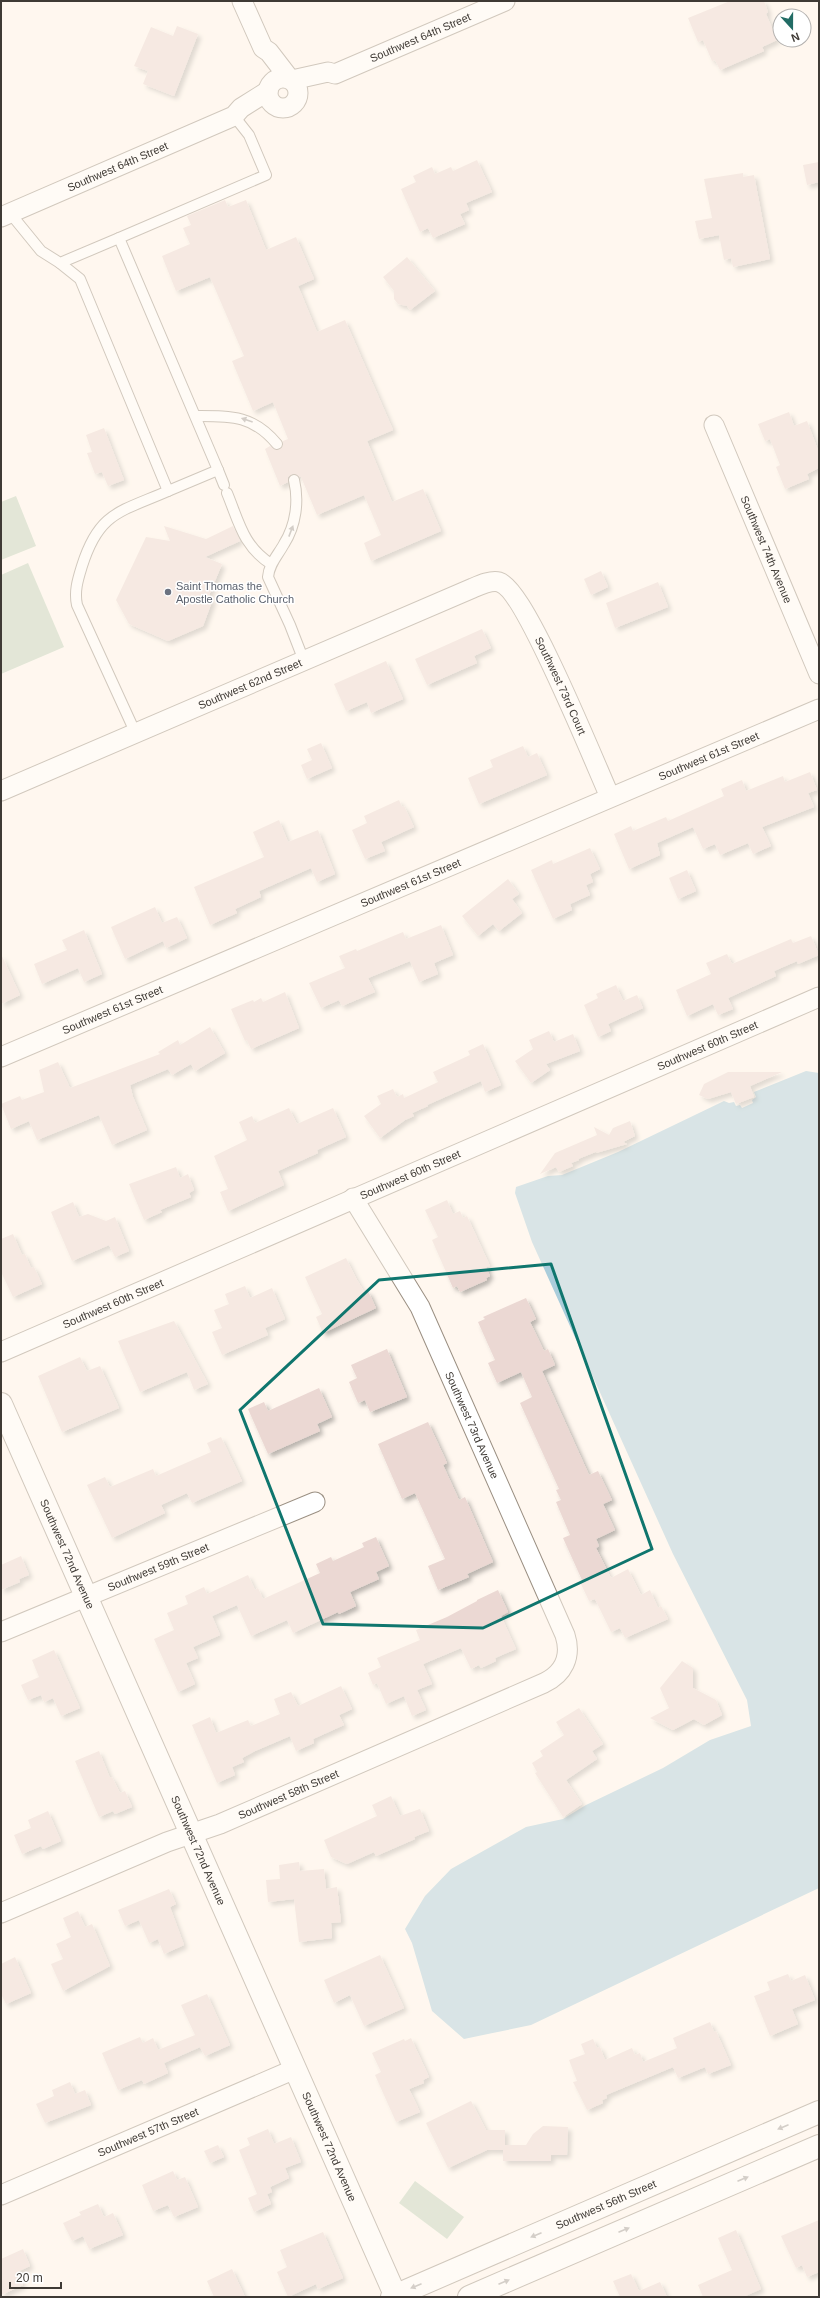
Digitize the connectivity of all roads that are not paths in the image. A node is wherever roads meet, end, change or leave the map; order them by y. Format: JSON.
{"nodes":[{"id":1,"x":242,"y":1,"type":"edge"},
{"id":2,"x":505,"y":1,"type":"edge"},
{"id":3,"x":263,"y":48,"type":"junction"},
{"id":4,"x":335,"y":74,"type":"junction"},
{"id":5,"x":291,"y":79,"type":"junction"},
{"id":6,"x":271,"y":96,"type":"junction"},
{"id":7,"x":296,"y":100,"type":"junction"},
{"id":8,"x":234,"y":116,"type":"junction"},
{"id":9,"x":6,"y":215,"type":"edge"},
{"id":10,"x":119,"y":238,"type":"junction"},
{"id":11,"x":60,"y":263,"type":"junction"},
{"id":12,"x":196,"y":416,"type":"junction"},
{"id":13,"x":714,"y":425,"type":"dead end"},
{"id":14,"x":278,"y":444,"type":"dead end"},
{"id":15,"x":218,"y":470,"type":"junction"},
{"id":16,"x":294,"y":480,"type":"dead end"},
{"id":17,"x":168,"y":491,"type":"junction"},
{"id":18,"x":271,"y":564,"type":"junction"},
{"id":19,"x":499,"y":582,"type":"joint"},
{"id":20,"x":304,"y":661,"type":"junction"},
{"id":21,"x":819,"y":674,"type":"edge"},
{"id":22,"x":819,"y":709,"type":"edge"},
{"id":23,"x":136,"y":734,"type":"junction"},
{"id":24,"x":1,"y":791,"type":"edge"},
{"id":25,"x":610,"y":797,"type":"junction"},
{"id":26,"x":819,"y":998,"type":"edge"},
{"id":27,"x":1,"y":1057,"type":"edge"},
{"id":28,"x":353,"y":1198,"type":"junction"},
{"id":29,"x":1,"y":1352,"type":"edge"},
{"id":30,"x":1,"y":1404,"type":"edge"},
{"id":31,"x":315,"y":1502,"type":"dead end"},
{"id":32,"x":87,"y":1597,"type":"junction"},
{"id":33,"x":1,"y":1632,"type":"edge"},
{"id":34,"x":566,"y":1661,"type":"joint"},
{"id":35,"x":192,"y":1834,"type":"junction"},
{"id":36,"x":1,"y":1913,"type":"edge"},
{"id":37,"x":295,"y":2069,"type":"junction"},
{"id":38,"x":819,"y":2112,"type":"edge"},
{"id":39,"x":819,"y":2146,"type":"edge"},
{"id":40,"x":1,"y":2195,"type":"edge"},
{"id":41,"x":395,"y":2296,"type":"edge"},
{"id":42,"x":469,"y":2297,"type":"edge"}],
"edges":[{"from":1,"to":3,"type":"street"},
{"from":2,"to":4,"type":"street","name":"Southwest 64th Street"},
{"from":3,"to":5,"type":"street"},
{"from":3,"to":6,"type":"street"},
{"from":4,"to":5,"type":"street","name":"Southwest 64th Street"},
{"from":4,"to":7,"type":"street","name":"Southwest 64th Street"},
{"from":5,"to":6,"type":"street","name":"Southwest 64th Street"},
{"from":5,"to":7,"type":"street"},
{"from":6,"to":7,"type":"street","name":"Southwest 64th Street"},
{"from":6,"to":8,"type":"street","name":"Southwest 64th Street"},
{"from":8,"to":9,"type":"street","name":"Southwest 64th Street"},
{"from":8,"to":10,"type":"lane"},
{"from":9,"to":11,"type":"lane"},
{"from":10,"to":11,"type":"lane"},
{"from":10,"to":12,"type":"lane"},
{"from":11,"to":17,"type":"lane"},
{"from":14,"to":12,"type":"lane","one_way":true},
{"from":12,"to":15,"type":"lane"},
{"from":13,"to":21,"type":"street","name":"Southwest 74th Avenue"},
{"from":15,"to":17,"type":"lane"},
{"from":15,"to":18,"type":"lane"},
{"from":18,"to":16,"type":"lane","one_way":true},
{"from":17,"to":23,"type":"lane"},
{"from":18,"to":20,"type":"lane"},
{"from":19,"to":20,"type":"street","name":"Southwest 62nd Street"},
{"from":19,"to":25,"type":"street","name":"Southwest 73rd Court"},
{"from":20,"to":23,"type":"street","name":"Southwest 62nd Street"},
{"from":22,"to":25,"type":"street","name":"Southwest 61st Street"},
{"from":23,"to":24,"type":"street","name":"Southwest 62nd Street"},
{"from":25,"to":27,"type":"street","name":"Southwest 61st Street"},
{"from":26,"to":28,"type":"street","name":"Southwest 60th Street"},
{"from":28,"to":29,"type":"street","name":"Southwest 60th Street"},
{"from":28,"to":34,"type":"street","name":"Southwest 73rd Avenue"},
{"from":30,"to":32,"type":"street","name":"Southwest 72nd Avenue"},
{"from":31,"to":32,"type":"street","name":"Southwest 59th Street"},
{"from":32,"to":33,"type":"street","name":"Southwest 59th Street"},
{"from":32,"to":35,"type":"street","name":"Southwest 72nd Avenue"},
{"from":34,"to":35,"type":"street","name":"Southwest 58th Street"},
{"from":35,"to":36,"type":"street","name":"Southwest 58th Street"},
{"from":35,"to":37,"type":"street","name":"Southwest 72nd Avenue"},
{"from":37,"to":40,"type":"street","name":"Southwest 57th Street"},
{"from":37,"to":41,"type":"street","name":"Southwest 72nd Avenue"},
{"from":38,"to":41,"type":"street","name":"Southwest 56th Street","one_way":true},
{"from":42,"to":39,"type":"street","one_way":true}]}
